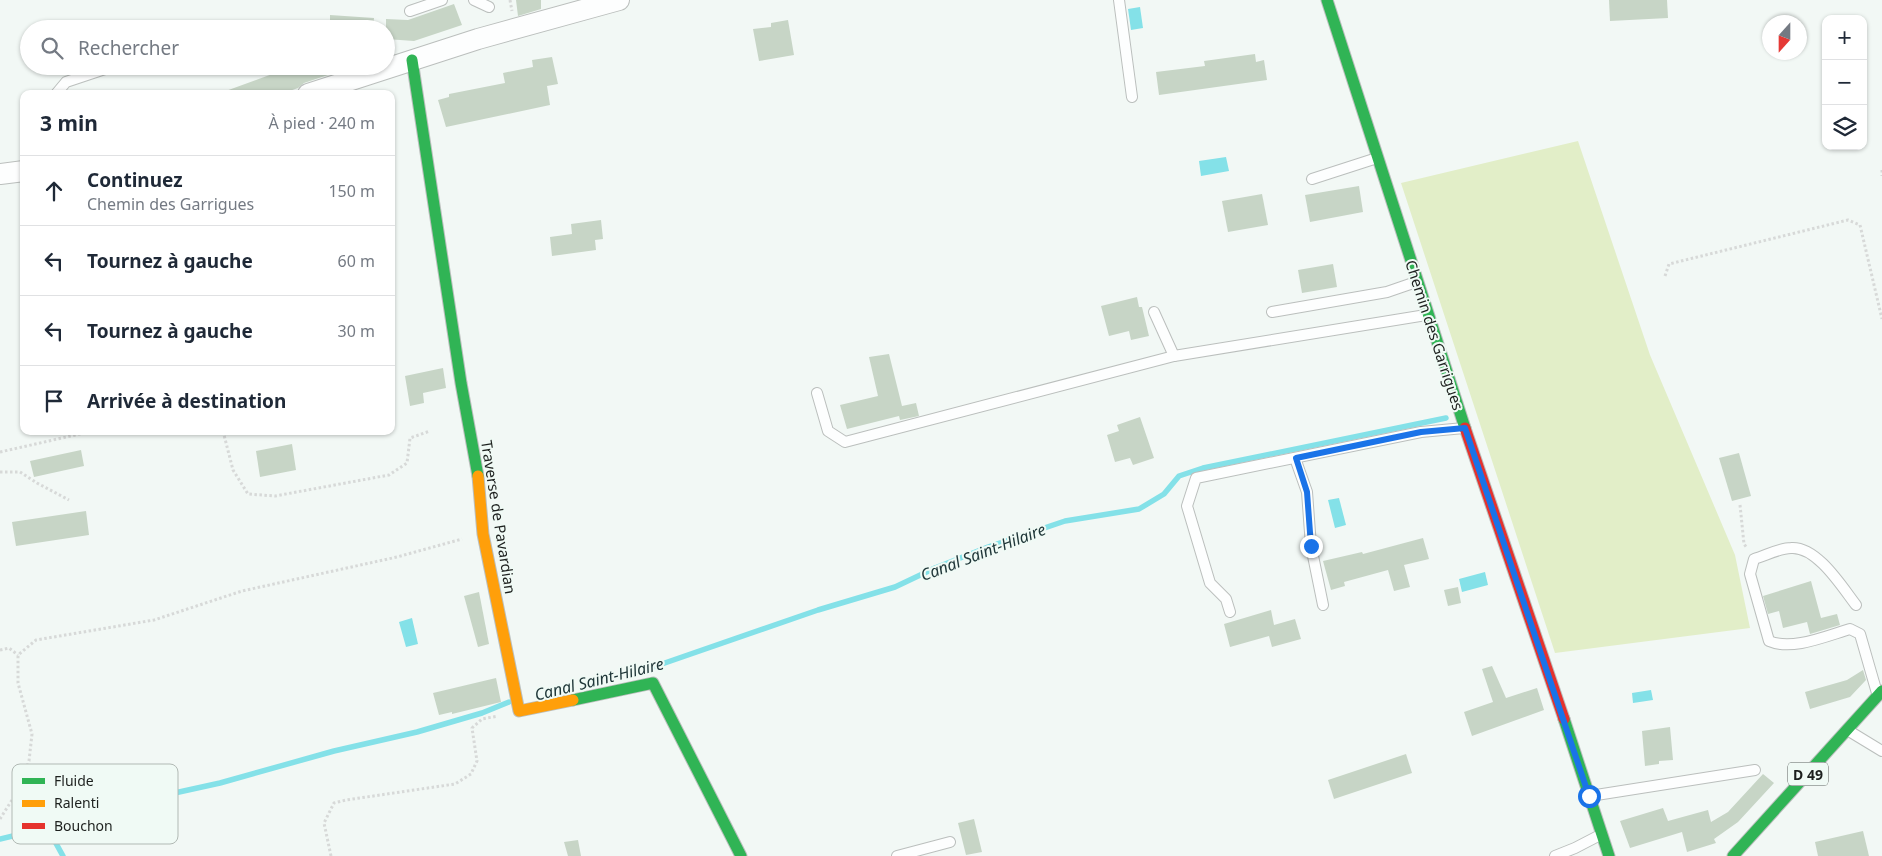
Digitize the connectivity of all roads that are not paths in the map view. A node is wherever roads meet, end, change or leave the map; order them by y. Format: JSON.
{"nodes":[{"id":1,"x":442,"y":0,"type":"edge"},
{"id":2,"x":474,"y":0,"type":"edge"},
{"id":3,"x":619,"y":0,"type":"edge"},
{"id":4,"x":1120,"y":0,"type":"edge"},
{"id":5,"x":1327,"y":0,"type":"edge"},
{"id":6,"x":489,"y":7,"type":"dead end"},
{"id":7,"x":410,"y":11,"type":"dead end"},
{"id":8,"x":412,"y":60,"type":"junction"},
{"id":9,"x":395,"y":66,"type":"edge"},
{"id":10,"x":87,"y":75,"type":"edge"},
{"id":11,"x":366,"y":75,"type":"edge"},
{"id":12,"x":59,"y":90,"type":"edge"},
{"id":13,"x":320,"y":90,"type":"edge"},
{"id":14,"x":1132,"y":97,"type":"dead end"},
{"id":15,"x":1378,"y":158,"type":"junction"},
{"id":16,"x":20,"y":172,"type":"edge"},
{"id":17,"x":0,"y":174,"type":"edge"},
{"id":18,"x":1312,"y":179,"type":"dead end"},
{"id":19,"x":1417,"y":282,"type":"junction"},
{"id":20,"x":1154,"y":312,"type":"dead end"},
{"id":21,"x":1272,"y":312,"type":"dead end"},
{"id":22,"x":1430,"y":314,"type":"junction"},
{"id":23,"x":1174,"y":356,"type":"junction"},
{"id":24,"x":817,"y":393,"type":"dead end"},
{"id":25,"x":1465,"y":428,"type":"junction"},
{"id":26,"x":1296,"y":458,"type":"junction"},
{"id":27,"x":1323,"y":605,"type":"dead end"},
{"id":28,"x":1856,"y":605,"type":"dead end"},
{"id":29,"x":1230,"y":612,"type":"dead end"},
{"id":30,"x":1880,"y":694,"type":"edge"},
{"id":31,"x":1848,"y":730,"type":"junction"},
{"id":32,"x":1882,"y":751,"type":"edge"},
{"id":33,"x":1755,"y":770,"type":"dead end"},
{"id":34,"x":1589,"y":796,"type":"junction"},
{"id":35,"x":950,"y":842,"type":"dead end"},
{"id":36,"x":1605,"y":842,"type":"edge"},
{"id":37,"x":741,"y":856,"type":"edge"},
{"id":38,"x":898,"y":856,"type":"edge"},
{"id":39,"x":1555,"y":856,"type":"edge"},
{"id":40,"x":1618,"y":856,"type":"edge"},
{"id":41,"x":1733,"y":856,"type":"edge"}],
"edges":[{"from":1,"to":7,"type":"lane"},
{"from":2,"to":6,"type":"lane"},
{"from":3,"to":8,"type":"street"},
{"from":4,"to":14,"type":"lane"},
{"from":5,"to":15,"type":"street","name":"Chemin des Garrigues"},
{"from":8,"to":9,"type":"street"},
{"from":8,"to":37,"type":"street","name":"Traverse de Pavardian"},
{"from":10,"to":12,"type":"lane"},
{"from":11,"to":13,"type":"street"},
{"from":15,"to":18,"type":"lane"},
{"from":15,"to":19,"type":"street","name":"Chemin des Garrigues"},
{"from":16,"to":17,"type":"street"},
{"from":19,"to":21,"type":"lane"},
{"from":19,"to":22,"type":"street","name":"Chemin des Garrigues"},
{"from":20,"to":23,"type":"lane"},
{"from":22,"to":23,"type":"lane"},
{"from":22,"to":25,"type":"street","name":"Chemin des Garrigues"},
{"from":23,"to":24,"type":"lane"},
{"from":25,"to":26,"type":"lane"},
{"from":25,"to":34,"type":"street","name":"Chemin des Garrigues"},
{"from":26,"to":27,"type":"lane"},
{"from":26,"to":29,"type":"lane"},
{"from":28,"to":30,"type":"lane"},
{"from":30,"to":31,"type":"street","number":"D 49"},
{"from":31,"to":32,"type":"lane"},
{"from":31,"to":41,"type":"street","number":"D 49"},
{"from":33,"to":34,"type":"lane"},
{"from":34,"to":36,"type":"street","name":"Chemin des Garrigues"},
{"from":35,"to":38,"type":"lane"},
{"from":36,"to":39,"type":"lane"},
{"from":36,"to":40,"type":"street","name":"Chemin des Garrigues"}]}
